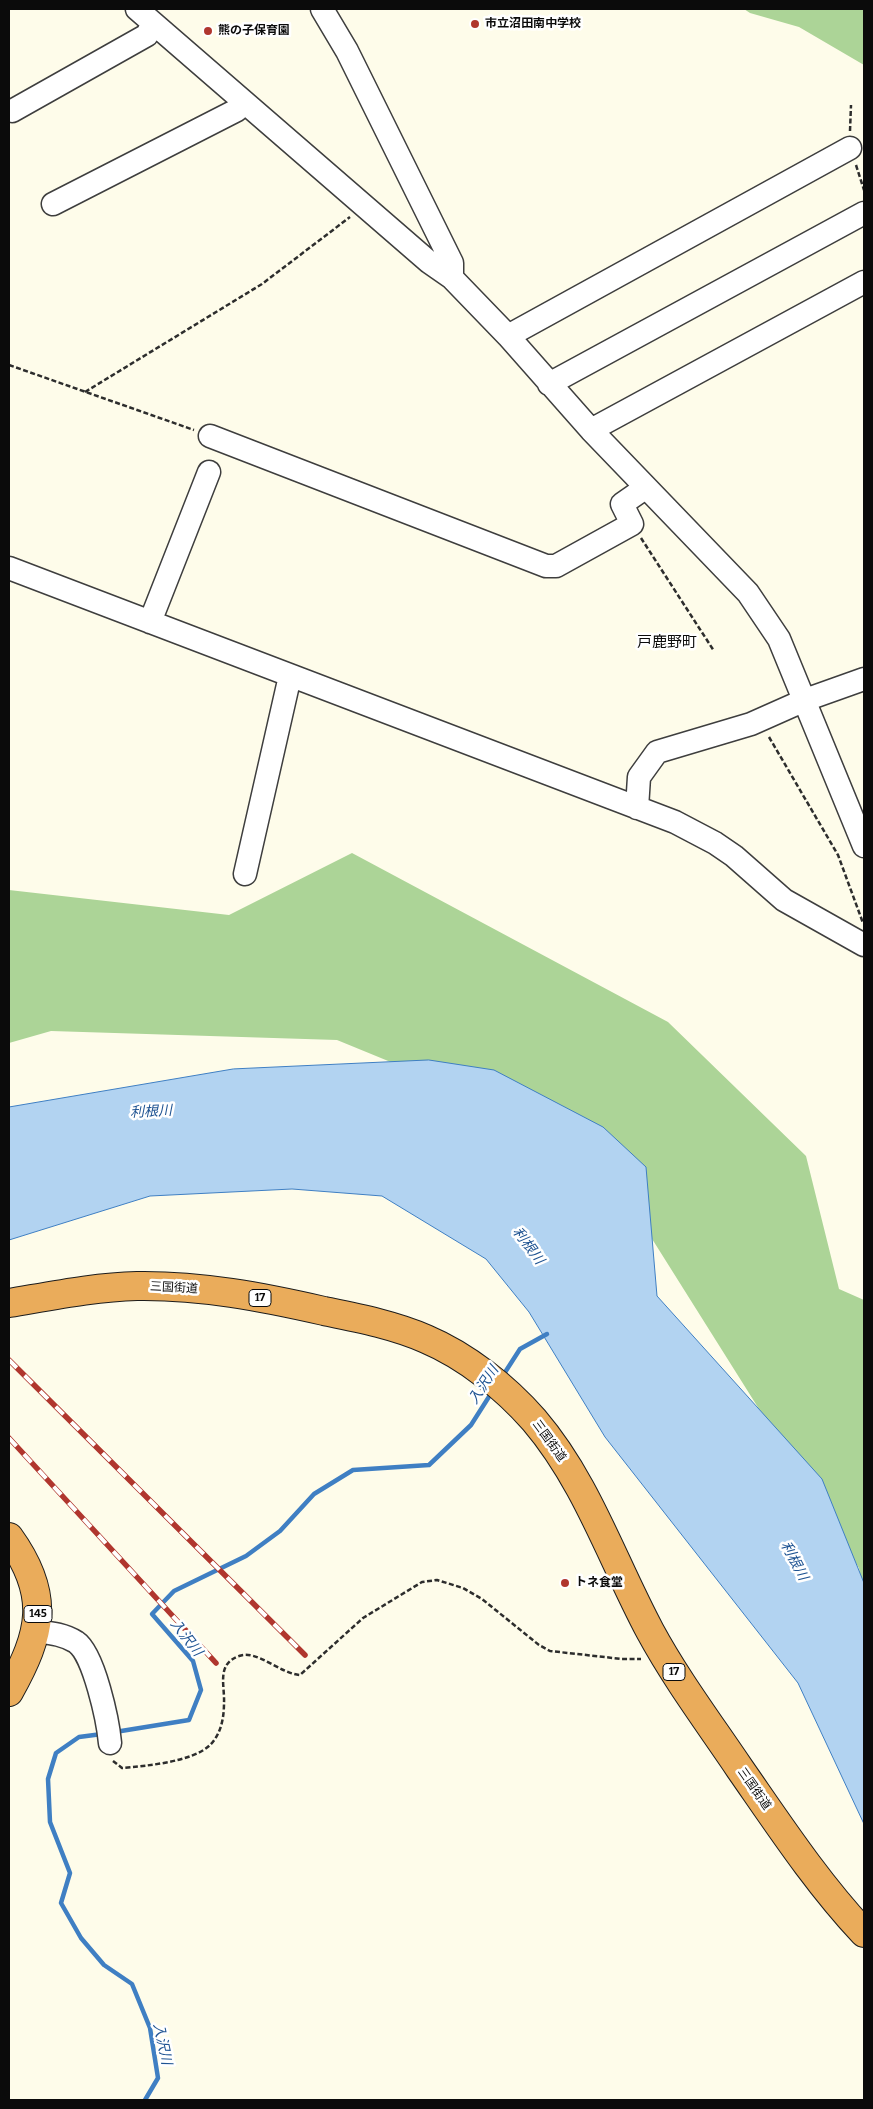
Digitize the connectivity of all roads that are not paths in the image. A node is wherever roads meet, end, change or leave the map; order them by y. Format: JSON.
{"nodes":[{"id":1,"x":322,"y":9,"type":"edge"},
{"id":2,"x":145,"y":16,"type":"edge"},
{"id":3,"x":243,"y":101,"type":"junction"},
{"id":4,"x":12,"y":111,"type":"dead end"},
{"id":5,"x":850,"y":148,"type":"dead end"},
{"id":6,"x":53,"y":204,"type":"dead end"},
{"id":7,"x":864,"y":212,"type":"edge"},
{"id":8,"x":452,"y":278,"type":"junction"},
{"id":9,"x":864,"y":282,"type":"edge"},
{"id":10,"x":508,"y":336,"type":"junction"},
{"id":11,"x":549,"y":384,"type":"junction"},
{"id":12,"x":590,"y":430,"type":"junction"},
{"id":13,"x":210,"y":436,"type":"road end"},
{"id":14,"x":209,"y":472,"type":"dead end"},
{"id":15,"x":645,"y":488,"type":"junction"},
{"id":16,"x":9,"y":568,"type":"edge"},
{"id":17,"x":150,"y":622,"type":"junction"},
{"id":18,"x":290,"y":676,"type":"junction"},
{"id":19,"x":864,"y":679,"type":"edge"},
{"id":20,"x":805,"y":700,"type":"junction"},
{"id":21,"x":637,"y":808,"type":"junction"},
{"id":22,"x":864,"y":846,"type":"edge"},
{"id":23,"x":245,"y":874,"type":"dead end"},
{"id":24,"x":864,"y":945,"type":"edge"},
{"id":25,"x":9,"y":1303,"type":"edge"},
{"id":26,"x":9,"y":1537,"type":"edge"},
{"id":27,"x":35,"y":1631,"type":"junction"},
{"id":28,"x":10,"y":1688,"type":"edge"},
{"id":29,"x":109,"y":1732,"type":"road end"},
{"id":30,"x":864,"y":1933,"type":"edge"}],
"edges":[{"from":1,"to":8,"type":"street"},
{"from":2,"to":3,"type":"street"},
{"from":2,"to":4,"type":"street"},
{"from":3,"to":6,"type":"street"},
{"from":3,"to":8,"type":"street"},
{"from":5,"to":10,"type":"street"},
{"from":7,"to":11,"type":"street"},
{"from":8,"to":10,"type":"street"},
{"from":9,"to":12,"type":"street"},
{"from":10,"to":11,"type":"street"},
{"from":11,"to":12,"type":"street"},
{"from":12,"to":15,"type":"street"},
{"from":13,"to":15,"type":"street"},
{"from":14,"to":17,"type":"street"},
{"from":15,"to":20,"type":"street"},
{"from":16,"to":17,"type":"street"},
{"from":17,"to":18,"type":"street"},
{"from":18,"to":21,"type":"street"},
{"from":18,"to":23,"type":"street"},
{"from":19,"to":20,"type":"street"},
{"from":20,"to":21,"type":"street"},
{"from":20,"to":22,"type":"street"},
{"from":21,"to":24,"type":"street"},
{"from":25,"to":30,"type":"highway","name":"三国街道","number":"17"},
{"from":26,"to":27,"type":"highway","number":"145"},
{"from":27,"to":28,"type":"highway","number":"145"},
{"from":27,"to":29,"type":"street"}]}
